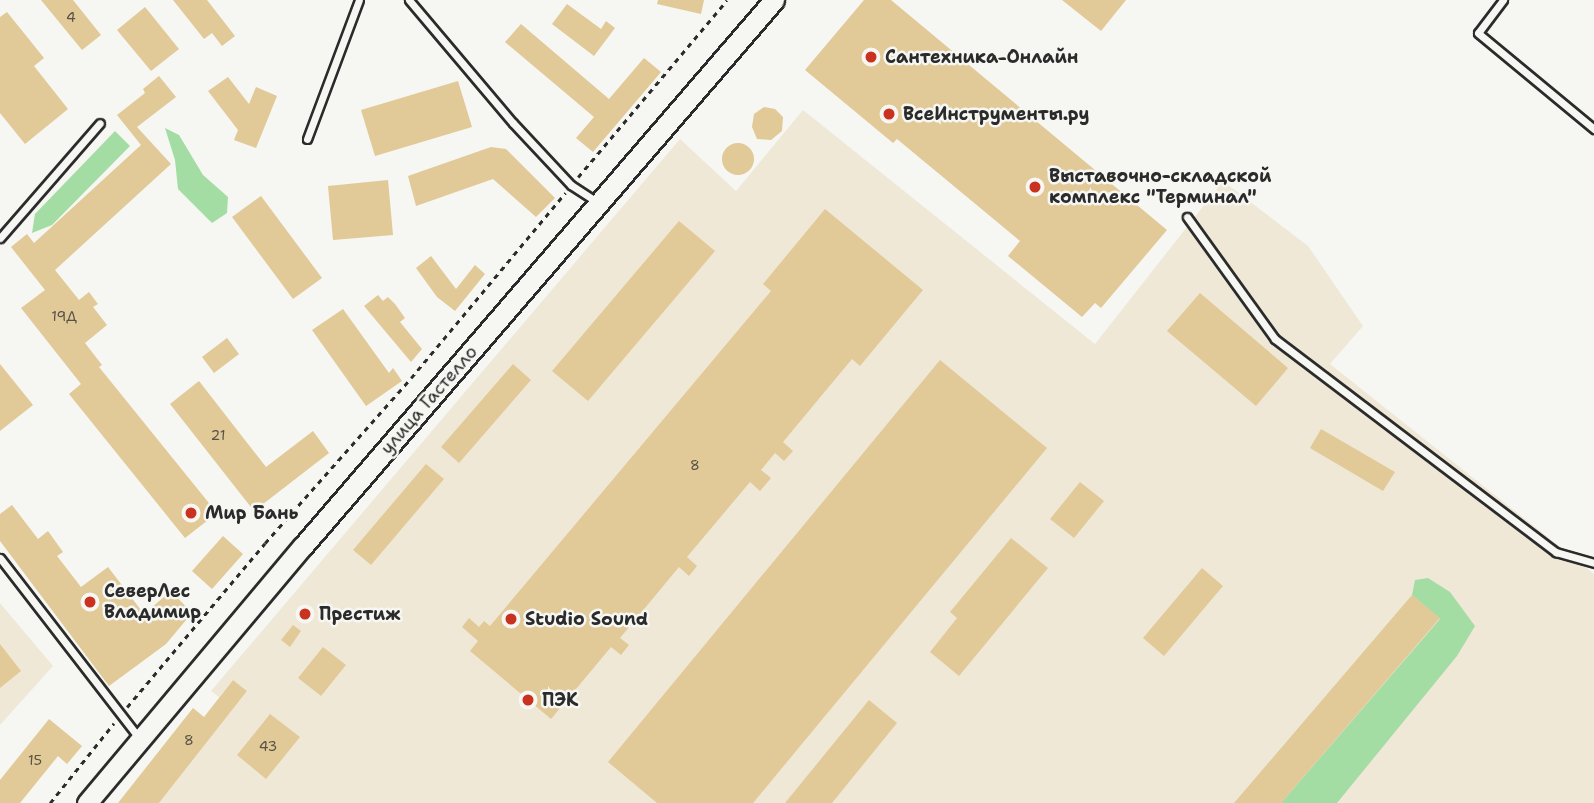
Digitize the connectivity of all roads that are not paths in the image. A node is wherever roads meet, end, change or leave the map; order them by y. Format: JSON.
{"nodes":[{"id":1,"x":359,"y":0,"type":"edge"},
{"id":2,"x":409,"y":0,"type":"edge"},
{"id":3,"x":774,"y":0,"type":"edge"},
{"id":4,"x":1503,"y":0,"type":"edge"},
{"id":5,"x":100,"y":123,"type":"dead end"},
{"id":6,"x":1594,"y":129,"type":"edge"},
{"id":7,"x":307,"y":139,"type":"dead end"},
{"id":8,"x":599,"y":203,"type":"junction"},
{"id":9,"x":1187,"y":217,"type":"dead end"},
{"id":10,"x":0,"y":238,"type":"edge"},
{"id":11,"x":0,"y":558,"type":"edge"},
{"id":12,"x":1594,"y":563,"type":"edge"},
{"id":13,"x":140,"y":739,"type":"junction"},
{"id":14,"x":86,"y":803,"type":"edge"}],
"edges":[{"from":1,"to":7,"type":"lane"},
{"from":2,"to":8,"type":"lane"},
{"from":3,"to":8,"type":"main road","name":"улица Гастелло"},
{"from":4,"to":6,"type":"lane"},
{"from":5,"to":10,"type":"lane"},
{"from":8,"to":13,"type":"main road","name":"улица Гастелло"},
{"from":9,"to":12,"type":"lane"},
{"from":11,"to":13,"type":"lane"},
{"from":13,"to":14,"type":"main road","name":"улица Гастелло"}]}
